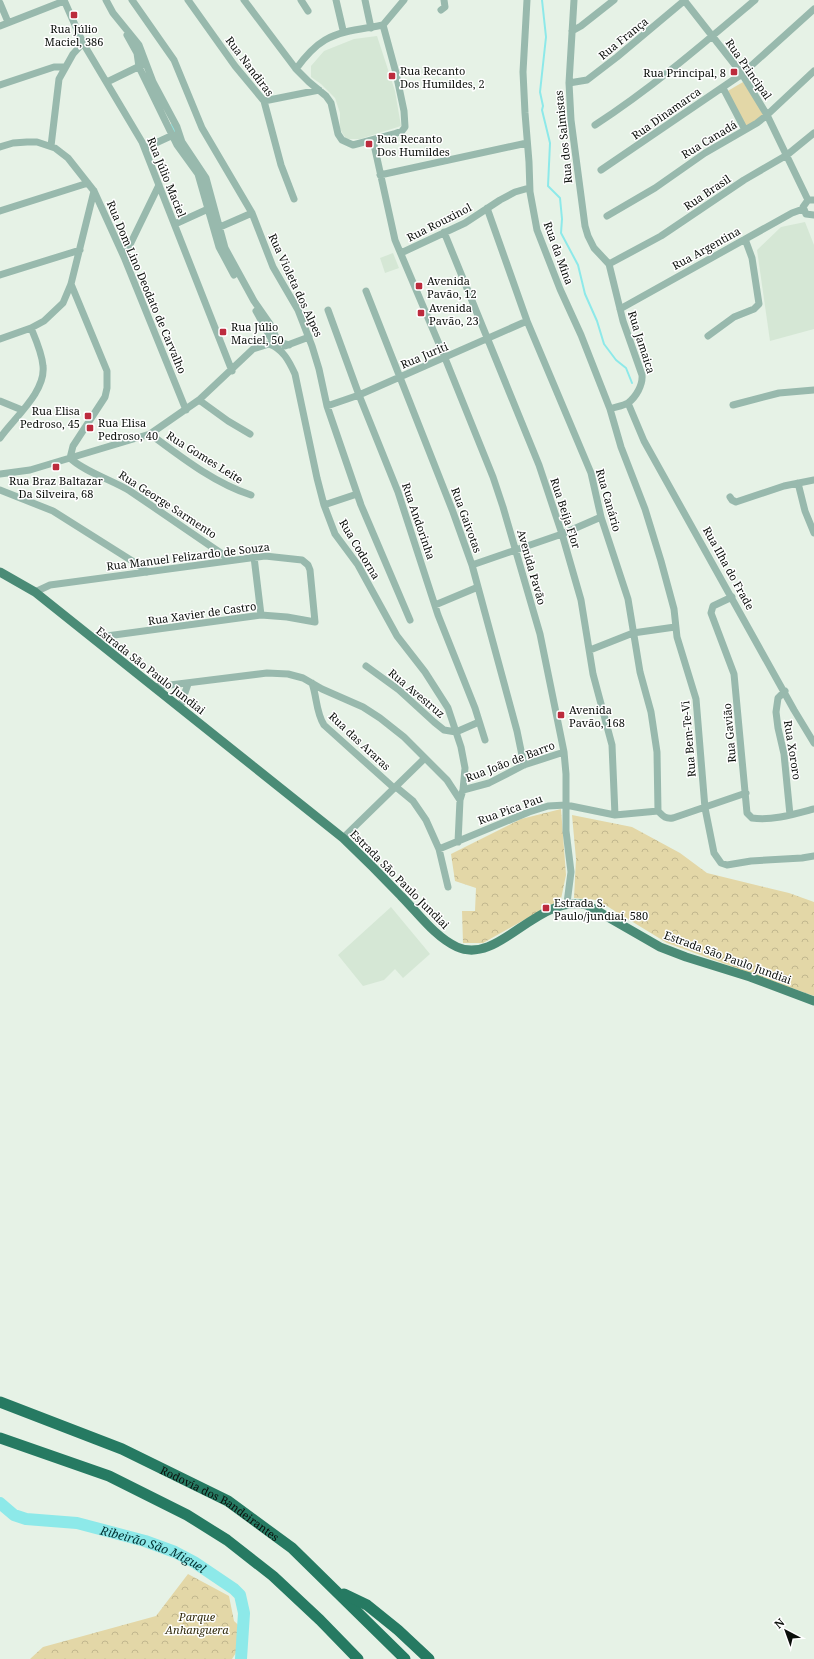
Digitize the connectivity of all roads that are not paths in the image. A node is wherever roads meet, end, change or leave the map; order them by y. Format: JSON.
{"nodes":[{"id":1,"x":64,"y":0,"type":"edge"},
{"id":2,"x":101,"y":0,"type":"edge"},
{"id":3,"x":106,"y":0,"type":"edge"},
{"id":4,"x":132,"y":0,"type":"edge"},
{"id":5,"x":188,"y":0,"type":"edge"},
{"id":6,"x":244,"y":0,"type":"edge"},
{"id":7,"x":301,"y":0,"type":"edge"},
{"id":8,"x":336,"y":0,"type":"edge"},
{"id":9,"x":365,"y":0,"type":"edge"},
{"id":10,"x":444,"y":0,"type":"edge"},
{"id":11,"x":527,"y":0,"type":"edge"},
{"id":12,"x":574,"y":0,"type":"edge"},
{"id":13,"x":614,"y":0,"type":"edge"},
{"id":14,"x":685,"y":0,"type":"edge"},
{"id":15,"x":755,"y":0,"type":"edge"},
{"id":16,"x":401,"y":2,"type":"edge"},
{"id":17,"x":0,"y":4,"type":"edge"},
{"id":18,"x":814,"y":9,"type":"edge"},
{"id":19,"x":441,"y":10,"type":"dead end"},
{"id":20,"x":308,"y":11,"type":"dead end"},
{"id":21,"x":8,"y":22,"type":"junction"},
{"id":22,"x":383,"y":25,"type":"junction"},
{"id":23,"x":0,"y":26,"type":"edge"},
{"id":24,"x":371,"y":28,"type":"junction"},
{"id":25,"x":343,"y":30,"type":"dead end"},
{"id":26,"x":572,"y":31,"type":"junction"},
{"id":27,"x":713,"y":36,"type":"junction"},
{"id":28,"x":83,"y":43,"type":"junction"},
{"id":29,"x":143,"y":65,"type":"junction"},
{"id":30,"x":64,"y":67,"type":"junction"},
{"id":31,"x":296,"y":69,"type":"junction"},
{"id":32,"x":814,"y":71,"type":"edge"},
{"id":33,"x":742,"y":74,"type":"junction"},
{"id":34,"x":107,"y":82,"type":"junction"},
{"id":35,"x":569,"y":84,"type":"junction"},
{"id":36,"x":0,"y":85,"type":"edge"},
{"id":37,"x":723,"y":88,"type":"junction"},
{"id":38,"x":319,"y":90,"type":"junction"},
{"id":39,"x":264,"y":101,"type":"junction"},
{"id":40,"x":767,"y":115,"type":"junction"},
{"id":41,"x":595,"y":125,"type":"dead end"},
{"id":42,"x":745,"y":130,"type":"junction"},
{"id":43,"x":814,"y":133,"type":"edge"},
{"id":44,"x":173,"y":136,"type":"junction"},
{"id":45,"x":373,"y":140,"type":"junction"},
{"id":46,"x":527,"y":143,"type":"junction"},
{"id":47,"x":51,"y":146,"type":"junction"},
{"id":48,"x":0,"y":147,"type":"edge"},
{"id":49,"x":145,"y":148,"type":"junction"},
{"id":50,"x":787,"y":156,"type":"junction"},
{"id":51,"x":190,"y":158,"type":"junction"},
{"id":52,"x":601,"y":170,"type":"dead end"},
{"id":53,"x":380,"y":175,"type":"junction"},
{"id":54,"x":88,"y":183,"type":"junction"},
{"id":55,"x":159,"y":185,"type":"junction"},
{"id":56,"x":529,"y":188,"type":"junction"},
{"id":57,"x":94,"y":191,"type":"junction"},
{"id":58,"x":294,"y":199,"type":"dead end"},
{"id":59,"x":811,"y":200,"type":"edge"},
{"id":60,"x":487,"y":208,"type":"junction"},
{"id":61,"x":208,"y":209,"type":"junction"},
{"id":62,"x":0,"y":211,"type":"edge"},
{"id":63,"x":252,"y":213,"type":"junction"},
{"id":64,"x":809,"y":213,"type":"edge"},
{"id":65,"x":214,"y":216,"type":"junction"},
{"id":66,"x":607,"y":216,"type":"dead end"},
{"id":67,"x":175,"y":224,"type":"junction"},
{"id":68,"x":814,"y":224,"type":"edge"},
{"id":69,"x":220,"y":227,"type":"junction"},
{"id":70,"x":444,"y":232,"type":"junction"},
{"id":71,"x":745,"y":239,"type":"junction"},
{"id":72,"x":80,"y":250,"type":"junction"},
{"id":73,"x":401,"y":253,"type":"junction"},
{"id":74,"x":124,"y":256,"type":"junction"},
{"id":75,"x":609,"y":264,"type":"junction"},
{"id":76,"x":233,"y":271,"type":"junction"},
{"id":77,"x":0,"y":274,"type":"edge"},
{"id":78,"x":71,"y":284,"type":"junction"},
{"id":79,"x":366,"y":291,"type":"dead end"},
{"id":80,"x":620,"y":309,"type":"junction"},
{"id":81,"x":328,"y":310,"type":"dead end"},
{"id":82,"x":527,"y":321,"type":"junction"},
{"id":83,"x":31,"y":328,"type":"junction"},
{"id":84,"x":708,"y":336,"type":"dead end"},
{"id":85,"x":309,"y":337,"type":"junction"},
{"id":86,"x":272,"y":338,"type":"junction"},
{"id":87,"x":0,"y":339,"type":"edge"},
{"id":88,"x":488,"y":339,"type":"junction"},
{"id":89,"x":289,"y":345,"type":"junction"},
{"id":90,"x":278,"y":348,"type":"junction"},
{"id":91,"x":445,"y":358,"type":"junction"},
{"id":92,"x":232,"y":370,"type":"junction"},
{"id":93,"x":400,"y":377,"type":"junction"},
{"id":94,"x":814,"y":390,"type":"edge"},
{"id":95,"x":359,"y":395,"type":"junction"},
{"id":96,"x":199,"y":400,"type":"junction"},
{"id":97,"x":0,"y":401,"type":"edge"},
{"id":98,"x":628,"y":403,"type":"junction"},
{"id":99,"x":733,"y":405,"type":"dead end"},
{"id":100,"x":327,"y":406,"type":"junction"},
{"id":101,"x":610,"y":409,"type":"junction"},
{"id":102,"x":22,"y":410,"type":"junction"},
{"id":103,"x":186,"y":410,"type":"junction"},
{"id":104,"x":150,"y":434,"type":"junction"},
{"id":105,"x":250,"y":434,"type":"dead end"},
{"id":106,"x":0,"y":438,"type":"edge"},
{"id":107,"x":70,"y":458,"type":"junction"},
{"id":108,"x":0,"y":474,"type":"edge"},
{"id":109,"x":814,"y":480,"type":"edge"},
{"id":110,"x":798,"y":483,"type":"junction"},
{"id":111,"x":0,"y":490,"type":"edge"},
{"id":112,"x":357,"y":494,"type":"junction"},
{"id":113,"x":251,"y":495,"type":"dead end"},
{"id":114,"x":730,"y":497,"type":"dead end"},
{"id":115,"x":642,"y":500,"type":"joint"},
{"id":116,"x":324,"y":505,"type":"junction"},
{"id":117,"x":601,"y":517,"type":"junction"},
{"id":118,"x":814,"y":533,"type":"edge"},
{"id":119,"x":562,"y":534,"type":"junction"},
{"id":120,"x":516,"y":551,"type":"junction"},
{"id":121,"x":254,"y":557,"type":"junction"},
{"id":122,"x":231,"y":560,"type":"junction"},
{"id":123,"x":472,"y":565,"type":"junction"},
{"id":124,"x":0,"y":572,"type":"edge"},
{"id":125,"x":147,"y":572,"type":"junction"},
{"id":126,"x":478,"y":587,"type":"junction"},
{"id":127,"x":35,"y":592,"type":"junction"},
{"id":128,"x":732,"y":597,"type":"junction"},
{"id":129,"x":435,"y":604,"type":"junction"},
{"id":130,"x":261,"y":616,"type":"junction"},
{"id":131,"x":410,"y":620,"type":"dead end"},
{"id":132,"x":315,"y":622,"type":"joint"},
{"id":133,"x":675,"y":627,"type":"junction"},
{"id":134,"x":633,"y":633,"type":"junction"},
{"id":135,"x":92,"y":638,"type":"junction"},
{"id":136,"x":590,"y":650,"type":"junction"},
{"id":137,"x":366,"y":666,"type":"dead end"},
{"id":138,"x":312,"y":683,"type":"junction"},
{"id":139,"x":188,"y":684,"type":"junction"},
{"id":140,"x":154,"y":687,"type":"junction"},
{"id":141,"x":785,"y":691,"type":"junction"},
{"id":142,"x":180,"y":708,"type":"junction"},
{"id":143,"x":480,"y":722,"type":"junction"},
{"id":144,"x":456,"y":732,"type":"junction"},
{"id":145,"x":485,"y":740,"type":"dead end"},
{"id":146,"x":814,"y":743,"type":"edge"},
{"id":147,"x":564,"y":752,"type":"junction"},
{"id":148,"x":425,"y":758,"type":"junction"},
{"id":149,"x":524,"y":765,"type":"junction"},
{"id":150,"x":395,"y":787,"type":"junction"},
{"id":151,"x":463,"y":790,"type":"junction"},
{"id":152,"x":746,"y":793,"type":"junction"},
{"id":153,"x":460,"y":800,"type":"junction"},
{"id":154,"x":566,"y":805,"type":"junction"},
{"id":155,"x":705,"y":808,"type":"junction"},
{"id":156,"x":814,"y":809,"type":"edge"},
{"id":157,"x":658,"y":811,"type":"junction"},
{"id":158,"x":615,"y":815,"type":"junction"},
{"id":159,"x":790,"y":815,"type":"junction"},
{"id":160,"x":343,"y":838,"type":"junction"},
{"id":161,"x":458,"y":842,"type":"junction"},
{"id":162,"x":439,"y":850,"type":"junction"},
{"id":163,"x":814,"y":856,"type":"edge"},
{"id":164,"x":448,"y":887,"type":"dead end"},
{"id":165,"x":567,"y":904,"type":"junction"},
{"id":166,"x":814,"y":1001,"type":"edge"},
{"id":167,"x":0,"y":1402,"type":"edge"},
{"id":168,"x":0,"y":1438,"type":"edge"},
{"id":169,"x":334,"y":1589,"type":"junction"},
{"id":170,"x":358,"y":1659,"type":"edge"},
{"id":171,"x":405,"y":1659,"type":"edge"},
{"id":172,"x":430,"y":1659,"type":"edge"}],
"edges":[{"from":1,"to":21,"type":"street"},
{"from":1,"to":28,"type":"street","name":"Rua Júlio Maciel"},
{"from":2,"to":29,"type":"street"},
{"from":3,"to":29,"type":"street"},
{"from":4,"to":63,"type":"street","name":"Rua Violeta dos Alpes"},
{"from":5,"to":39,"type":"street","name":"Rua Nandiras"},
{"from":6,"to":31,"type":"street"},
{"from":7,"to":20,"type":"street"},
{"from":8,"to":25,"type":"street"},
{"from":9,"to":24,"type":"street"},
{"from":10,"to":19,"type":"street"},
{"from":11,"to":46,"type":"street","name":"Rua da Mina"},
{"from":12,"to":26,"type":"street","name":"Rua dos Salmistas"},
{"from":13,"to":26,"type":"street"},
{"from":14,"to":27,"type":"street","name":"Rua Principal"},
{"from":14,"to":35,"type":"street","name":"Rua França"},
{"from":15,"to":27,"type":"street"},
{"from":16,"to":22,"type":"street"},
{"from":17,"to":21,"type":"street"},
{"from":18,"to":33,"type":"street","name":"Rua Dinamarca"},
{"from":21,"to":23,"type":"street"},
{"from":22,"to":24,"type":"street"},
{"from":22,"to":45,"type":"street"},
{"from":24,"to":31,"type":"street"},
{"from":26,"to":35,"type":"street","name":"Rua dos Salmistas"},
{"from":27,"to":33,"type":"street","name":"Rua Principal"},
{"from":27,"to":41,"type":"street"},
{"from":28,"to":30,"type":"street"},
{"from":28,"to":34,"type":"street","name":"Rua Júlio Maciel"},
{"from":29,"to":34,"type":"street"},
{"from":29,"to":44,"type":"street"},
{"from":29,"to":51,"type":"street"},
{"from":30,"to":36,"type":"street"},
{"from":30,"to":47,"type":"street"},
{"from":31,"to":38,"type":"street"},
{"from":32,"to":40,"type":"street","name":"Rua Canadá"},
{"from":33,"to":37,"type":"street","name":"Rua Dinamarca"},
{"from":33,"to":40,"type":"street","name":"Rua Principal"},
{"from":34,"to":49,"type":"street","name":"Rua Júlio Maciel"},
{"from":35,"to":75,"type":"street","name":"Rua dos Salmistas"},
{"from":37,"to":42,"type":"street"},
{"from":37,"to":52,"type":"street","name":"Rua Dinamarca"},
{"from":38,"to":39,"type":"street"},
{"from":38,"to":45,"type":"street"},
{"from":39,"to":58,"type":"street","name":"Rua Nandiras"},
{"from":40,"to":42,"type":"street","name":"Rua Canadá"},
{"from":40,"to":50,"type":"street","name":"Rua Principal"},
{"from":42,"to":66,"type":"street","name":"Rua Canadá"},
{"from":43,"to":50,"type":"street","name":"Rua Brasil"},
{"from":44,"to":49,"type":"street"},
{"from":44,"to":51,"type":"street"},
{"from":45,"to":53,"type":"street","name":"Avenida Pavão"},
{"from":46,"to":53,"type":"street"},
{"from":46,"to":56,"type":"street","name":"Rua da Mina"},
{"from":47,"to":48,"type":"street","name":"Rua Dom Lino Deodato de Carvalho"},
{"from":47,"to":54,"type":"street","name":"Rua Dom Lino Deodato de Carvalho"},
{"from":49,"to":55,"type":"street","name":"Rua Júlio Maciel"},
{"from":50,"to":59,"type":"street","name":"Rua Principal"},
{"from":50,"to":75,"type":"street","name":"Rua Brasil"},
{"from":51,"to":61,"type":"street"},
{"from":51,"to":65,"type":"street"},
{"from":53,"to":73,"type":"street","name":"Avenida Pavão"},
{"from":54,"to":57,"type":"street","name":"Rua Dom Lino Deodato de Carvalho"},
{"from":54,"to":62,"type":"street"},
{"from":55,"to":67,"type":"street","name":"Rua Júlio Maciel"},
{"from":55,"to":74,"type":"street"},
{"from":56,"to":60,"type":"street","name":"Rua Rouxinol"},
{"from":56,"to":101,"type":"street","name":"Rua da Mina"},
{"from":57,"to":72,"type":"street"},
{"from":57,"to":74,"type":"street","name":"Rua Dom Lino Deodato de Carvalho"},
{"from":59,"to":64,"type":"street"},
{"from":60,"to":70,"type":"street","name":"Rua Rouxinol"},
{"from":60,"to":82,"type":"street","name":"Rua Canário"},
{"from":61,"to":65,"type":"street"},
{"from":61,"to":67,"type":"street"},
{"from":63,"to":69,"type":"street"},
{"from":63,"to":85,"type":"street","name":"Rua Violeta dos Alpes"},
{"from":64,"to":68,"type":"street"},
{"from":64,"to":71,"type":"street","name":"Rua Argentina"},
{"from":65,"to":69,"type":"street"},
{"from":65,"to":76,"type":"street"},
{"from":67,"to":92,"type":"street","name":"Rua Júlio Maciel"},
{"from":69,"to":76,"type":"street"},
{"from":70,"to":73,"type":"street","name":"Rua Rouxinol"},
{"from":70,"to":88,"type":"street","name":"Rua Beija Flor"},
{"from":71,"to":80,"type":"street","name":"Rua Argentina"},
{"from":71,"to":84,"type":"street"},
{"from":72,"to":77,"type":"street"},
{"from":72,"to":78,"type":"street"},
{"from":73,"to":91,"type":"street","name":"Avenida Pavão"},
{"from":74,"to":103,"type":"street","name":"Rua Dom Lino Deodato de Carvalho"},
{"from":75,"to":80,"type":"street","name":"Rua Jamaica"},
{"from":76,"to":86,"type":"street","name":"Rua Codorna"},
{"from":78,"to":83,"type":"street"},
{"from":78,"to":107,"type":"street"},
{"from":79,"to":93,"type":"street","name":"Rua Gaivotas"},
{"from":80,"to":98,"type":"street","name":"Rua Jamaica"},
{"from":81,"to":95,"type":"street","name":"Rua Andorinha"},
{"from":82,"to":88,"type":"street","name":"Rua Juriti"},
{"from":82,"to":117,"type":"street","name":"Rua Canário"},
{"from":83,"to":87,"type":"street"},
{"from":83,"to":102,"type":"street"},
{"from":85,"to":89,"type":"street"},
{"from":85,"to":100,"type":"street","name":"Rua Violeta dos Alpes"},
{"from":86,"to":89,"type":"street"},
{"from":86,"to":90,"type":"street","name":"Rua Codorna"},
{"from":88,"to":91,"type":"street","name":"Rua Juriti"},
{"from":88,"to":119,"type":"street","name":"Rua Beija Flor"},
{"from":89,"to":90,"type":"street"},
{"from":90,"to":92,"type":"street"},
{"from":90,"to":116,"type":"street","name":"Rua Codorna"},
{"from":91,"to":93,"type":"street","name":"Rua Juriti"},
{"from":91,"to":120,"type":"street","name":"Avenida Pavão"},
{"from":92,"to":96,"type":"street"},
{"from":93,"to":95,"type":"street","name":"Rua Juriti"},
{"from":93,"to":123,"type":"street","name":"Rua Gaivotas"},
{"from":94,"to":99,"type":"street"},
{"from":95,"to":100,"type":"street","name":"Rua Juriti"},
{"from":95,"to":129,"type":"street","name":"Rua Andorinha"},
{"from":96,"to":103,"type":"street"},
{"from":96,"to":105,"type":"street"},
{"from":97,"to":102,"type":"street"},
{"from":98,"to":101,"type":"street"},
{"from":98,"to":128,"type":"street","name":"Rua Ilha do Frade"},
{"from":100,"to":112,"type":"street","name":"Rua Violeta dos Alpes"},
{"from":101,"to":115,"type":"street","name":"Rua da Mina"},
{"from":102,"to":106,"type":"street"},
{"from":103,"to":104,"type":"street"},
{"from":104,"to":107,"type":"street"},
{"from":104,"to":113,"type":"street","name":"Rua Gomes Leite"},
{"from":107,"to":108,"type":"street"},
{"from":107,"to":122,"type":"street","name":"Rua George Sarmento"},
{"from":109,"to":110,"type":"street"},
{"from":110,"to":114,"type":"street"},
{"from":110,"to":118,"type":"street"},
{"from":111,"to":125,"type":"street"},
{"from":112,"to":116,"type":"street"},
{"from":112,"to":131,"type":"street","name":"Rua Violeta dos Alpes"},
{"from":115,"to":133,"type":"street","name":"Rua Bem-Te-Vi"},
{"from":116,"to":144,"type":"street","name":"Rua Codorna"},
{"from":117,"to":119,"type":"street"},
{"from":117,"to":134,"type":"street","name":"Rua Canário"},
{"from":119,"to":120,"type":"street"},
{"from":119,"to":136,"type":"street","name":"Rua Beija Flor"},
{"from":120,"to":123,"type":"street"},
{"from":120,"to":147,"type":"street","name":"Avenida Pavão"},
{"from":121,"to":122,"type":"street","name":"Rua Manuel Felizardo de Souza"},
{"from":121,"to":130,"type":"street"},
{"from":121,"to":132,"type":"street","name":"Rua Manuel Felizardo de Souza"},
{"from":122,"to":125,"type":"street","name":"Rua Manuel Felizardo de Souza"},
{"from":123,"to":126,"type":"street","name":"Rua Gaivotas"},
{"from":124,"to":127,"type":"main road","name":"Estrada São Paulo Jundiai"},
{"from":125,"to":127,"type":"street","name":"Rua Manuel Felizardo de Souza"},
{"from":126,"to":129,"type":"street"},
{"from":126,"to":149,"type":"street","name":"Rua Gaivotas"},
{"from":127,"to":135,"type":"main road","name":"Estrada São Paulo Jundiai"},
{"from":128,"to":141,"type":"street","name":"Rua Ilha do Frade"},
{"from":128,"to":152,"type":"street","name":"Rua Gavião"},
{"from":129,"to":143,"type":"street","name":"Rua Andorinha"},
{"from":130,"to":132,"type":"street","name":"Rua Xavier de Castro"},
{"from":130,"to":135,"type":"street","name":"Rua Xavier de Castro"},
{"from":133,"to":134,"type":"street"},
{"from":133,"to":155,"type":"street","name":"Rua Bem-Te-Vi"},
{"from":134,"to":136,"type":"street"},
{"from":134,"to":157,"type":"street","name":"Rua Canário"},
{"from":135,"to":140,"type":"main road","name":"Estrada São Paulo Jundiai"},
{"from":136,"to":158,"type":"street","name":"Rua Beija Flor"},
{"from":137,"to":144,"type":"street","name":"Rua Avestruz"},
{"from":138,"to":139,"type":"street","name":"Rua João de Barro"},
{"from":138,"to":148,"type":"street","name":"Rua João de Barro"},
{"from":138,"to":150,"type":"street","name":"Rua das Araras"},
{"from":139,"to":140,"type":"street","name":"Rua João de Barro"},
{"from":139,"to":142,"type":"street"},
{"from":140,"to":142,"type":"main road","name":"Estrada São Paulo Jundiai"},
{"from":141,"to":146,"type":"street","name":"Rua Ilha do Frade"},
{"from":141,"to":159,"type":"street","name":"Rua Xororo"},
{"from":142,"to":160,"type":"main road","name":"Estrada São Paulo Jundiai"},
{"from":143,"to":144,"type":"street"},
{"from":143,"to":145,"type":"street","name":"Rua Andorinha"},
{"from":144,"to":151,"type":"street","name":"Rua Codorna"},
{"from":147,"to":149,"type":"street","name":"Rua João de Barro"},
{"from":147,"to":154,"type":"street","name":"Avenida Pavão"},
{"from":148,"to":150,"type":"street"},
{"from":148,"to":153,"type":"street","name":"Rua João de Barro"},
{"from":149,"to":151,"type":"street","name":"Rua João de Barro"},
{"from":150,"to":160,"type":"street"},
{"from":150,"to":162,"type":"street","name":"Rua das Araras"},
{"from":151,"to":153,"type":"street","name":"Rua Codorna"},
{"from":152,"to":155,"type":"street"},
{"from":152,"to":159,"type":"street","name":"Rua Gavião"},
{"from":153,"to":161,"type":"street"},
{"from":154,"to":158,"type":"street","name":"Rua Pica Pau"},
{"from":154,"to":161,"type":"street","name":"Rua Pica Pau"},
{"from":154,"to":165,"type":"street","name":"Avenida Pavão"},
{"from":155,"to":157,"type":"street"},
{"from":155,"to":163,"type":"street","name":"Rua Bem-Te-Vi"},
{"from":156,"to":159,"type":"street","name":"Rua Gavião"},
{"from":157,"to":158,"type":"street","name":"Rua Pica Pau"},
{"from":160,"to":165,"type":"main road","name":"Estrada São Paulo Jundiai"},
{"from":161,"to":162,"type":"street","name":"Rua Pica Pau"},
{"from":162,"to":164,"type":"street","name":"Rua das Araras"},
{"from":165,"to":166,"type":"main road","name":"Estrada São Paulo Jundiai"},
{"from":167,"to":169,"type":"highway","name":"Rodovia dos Bandeirantes"},
{"from":168,"to":170,"type":"highway"},
{"from":169,"to":171,"type":"highway","name":"Rodovia dos Bandeirantes"},
{"from":169,"to":172,"type":"highway"}]}
